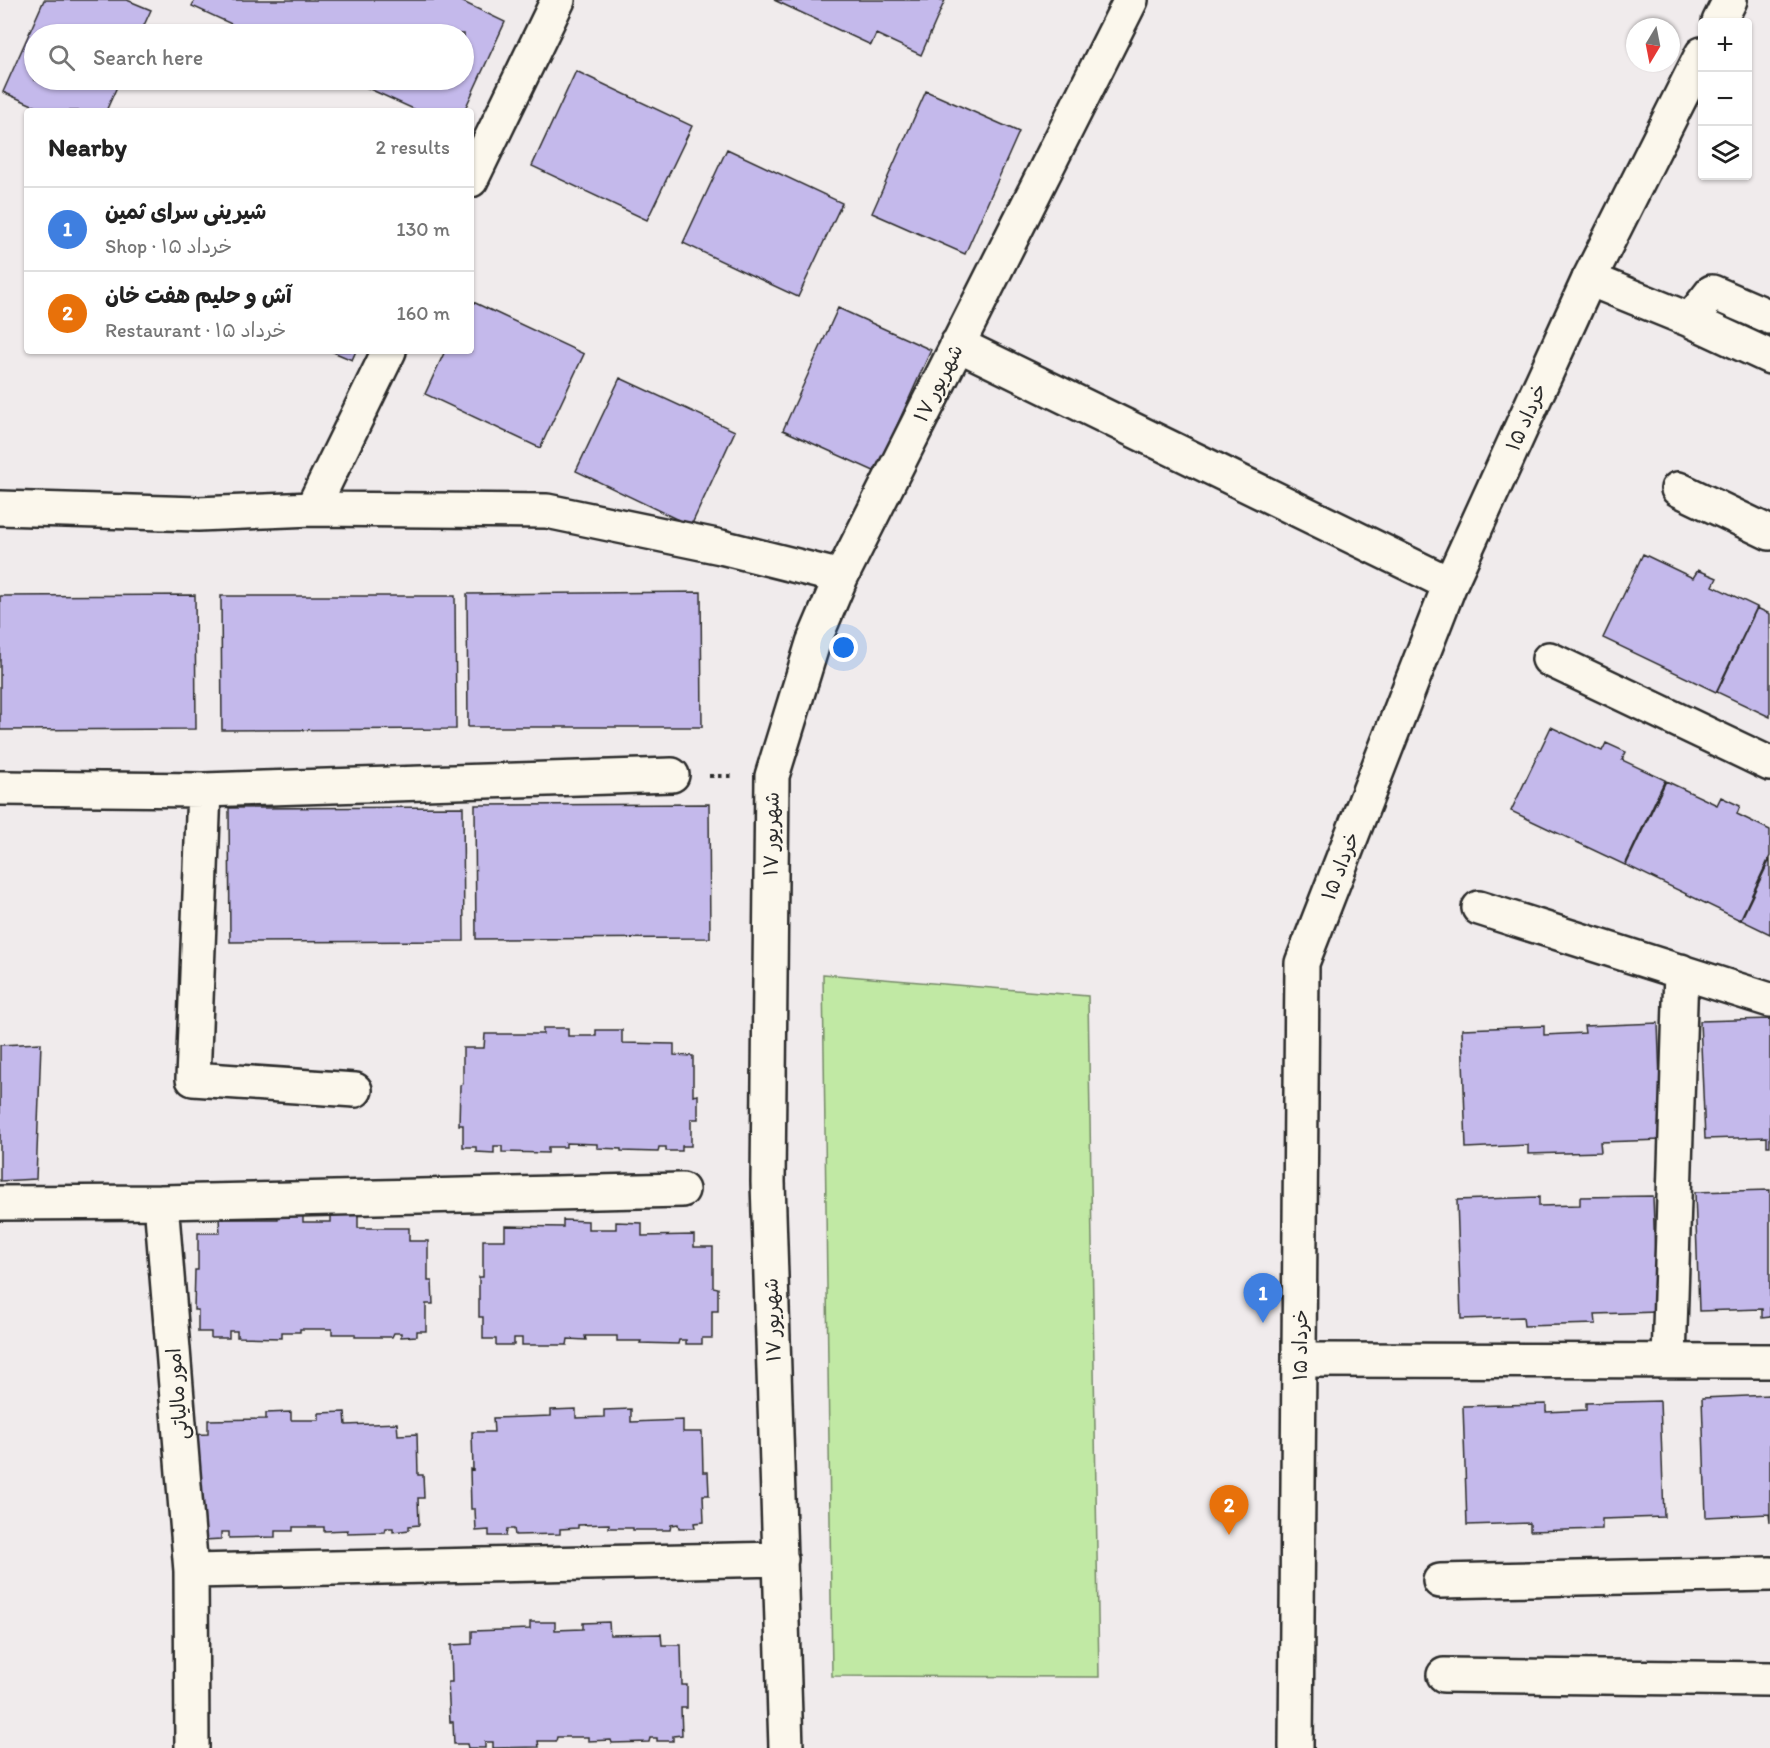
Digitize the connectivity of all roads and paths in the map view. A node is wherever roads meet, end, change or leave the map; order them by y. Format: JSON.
{"nodes":[{"id":1,"x":558,"y":0,"type":"edge"},
{"id":2,"x":1131,"y":0,"type":"edge"},
{"id":3,"x":1730,"y":0,"type":"edge"},
{"id":4,"x":1721,"y":18,"type":"edge"},
{"id":5,"x":1698,"y":62,"type":"edge"},
{"id":6,"x":474,"y":174,"type":"edge"},
{"id":7,"x":1589,"y":279,"type":"junction"},
{"id":8,"x":1770,"y":317,"type":"edge"},
{"id":9,"x":1690,"y":320,"type":"junction"},
{"id":10,"x":957,"y":344,"type":"junction"},
{"id":11,"x":387,"y":354,"type":"edge"},
{"id":12,"x":1770,"y":357,"type":"edge"},
{"id":13,"x":1678,"y":489,"type":"dead end"},
{"id":14,"x":0,"y":508,"type":"edge"},
{"id":15,"x":312,"y":509,"type":"junction"},
{"id":16,"x":1770,"y":533,"type":"edge"},
{"id":17,"x":841,"y":577,"type":"junction"},
{"id":18,"x":1450,"y":584,"type":"junction"},
{"id":19,"x":1548,"y":659,"type":"dead end"},
{"id":20,"x":1770,"y":764,"type":"edge"},
{"id":21,"x":672,"y":776,"type":"joint"},
{"id":22,"x":772,"y":776,"type":"junction"},
{"id":23,"x":0,"y":788,"type":"edge"},
{"id":24,"x":204,"y":790,"type":"junction"},
{"id":25,"x":1479,"y":908,"type":"dead end"},
{"id":26,"x":1681,"y":971,"type":"junction"},
{"id":27,"x":1770,"y":1000,"type":"edge"},
{"id":28,"x":355,"y":1090,"type":"dead end"},
{"id":29,"x":682,"y":1190,"type":"dead end"},
{"id":30,"x":161,"y":1202,"type":"junction"},
{"id":31,"x":0,"y":1203,"type":"edge"},
{"id":32,"x":1300,"y":1360,"type":"junction"},
{"id":33,"x":1669,"y":1360,"type":"junction"},
{"id":34,"x":1770,"y":1361,"type":"edge"},
{"id":35,"x":781,"y":1559,"type":"junction"},
{"id":36,"x":191,"y":1571,"type":"junction"},
{"id":37,"x":1770,"y":1574,"type":"edge"},
{"id":38,"x":1440,"y":1581,"type":"dead end"},
{"id":39,"x":1444,"y":1675,"type":"dead end"},
{"id":40,"x":1770,"y":1679,"type":"edge"},
{"id":41,"x":192,"y":1748,"type":"edge"},
{"id":42,"x":786,"y":1748,"type":"edge"},
{"id":43,"x":1296,"y":1748,"type":"edge"}],
"edges":[{"from":1,"to":6,"type":"street"},
{"from":2,"to":10,"type":"street","name":"۱۷ شهریور"},
{"from":3,"to":4,"type":"street"},
{"from":5,"to":7,"type":"street","name":"۱۵ خرداد"},
{"from":7,"to":9,"type":"street"},
{"from":7,"to":18,"type":"street","name":"۱۵ خرداد"},
{"from":8,"to":9,"type":"street"},
{"from":9,"to":12,"type":"street"},
{"from":10,"to":17,"type":"street","name":"۱۷ شهریور"},
{"from":10,"to":18,"type":"street"},
{"from":11,"to":15,"type":"street"},
{"from":13,"to":16,"type":"street"},
{"from":14,"to":15,"type":"street"},
{"from":15,"to":17,"type":"street"},
{"from":17,"to":22,"type":"street","name":"۱۷ شهریور"},
{"from":18,"to":32,"type":"street","name":"۱۵ خرداد"},
{"from":19,"to":20,"type":"street"},
{"from":21,"to":22,"type":"path"},
{"from":21,"to":24,"type":"street"},
{"from":22,"to":35,"type":"street","name":"۱۷ شهریور"},
{"from":23,"to":24,"type":"street"},
{"from":24,"to":28,"type":"street"},
{"from":25,"to":26,"type":"street"},
{"from":26,"to":27,"type":"street"},
{"from":26,"to":33,"type":"street"},
{"from":29,"to":30,"type":"street"},
{"from":30,"to":31,"type":"street"},
{"from":30,"to":36,"type":"street","name":"امور مالیاتی"},
{"from":32,"to":33,"type":"street"},
{"from":32,"to":43,"type":"street","name":"۱۵ خرداد"},
{"from":33,"to":34,"type":"street"},
{"from":35,"to":36,"type":"street"},
{"from":35,"to":42,"type":"street","name":"۱۷ شهریور"},
{"from":36,"to":41,"type":"street","name":"امور مالیاتی"},
{"from":37,"to":38,"type":"street"},
{"from":39,"to":40,"type":"street"}]}
